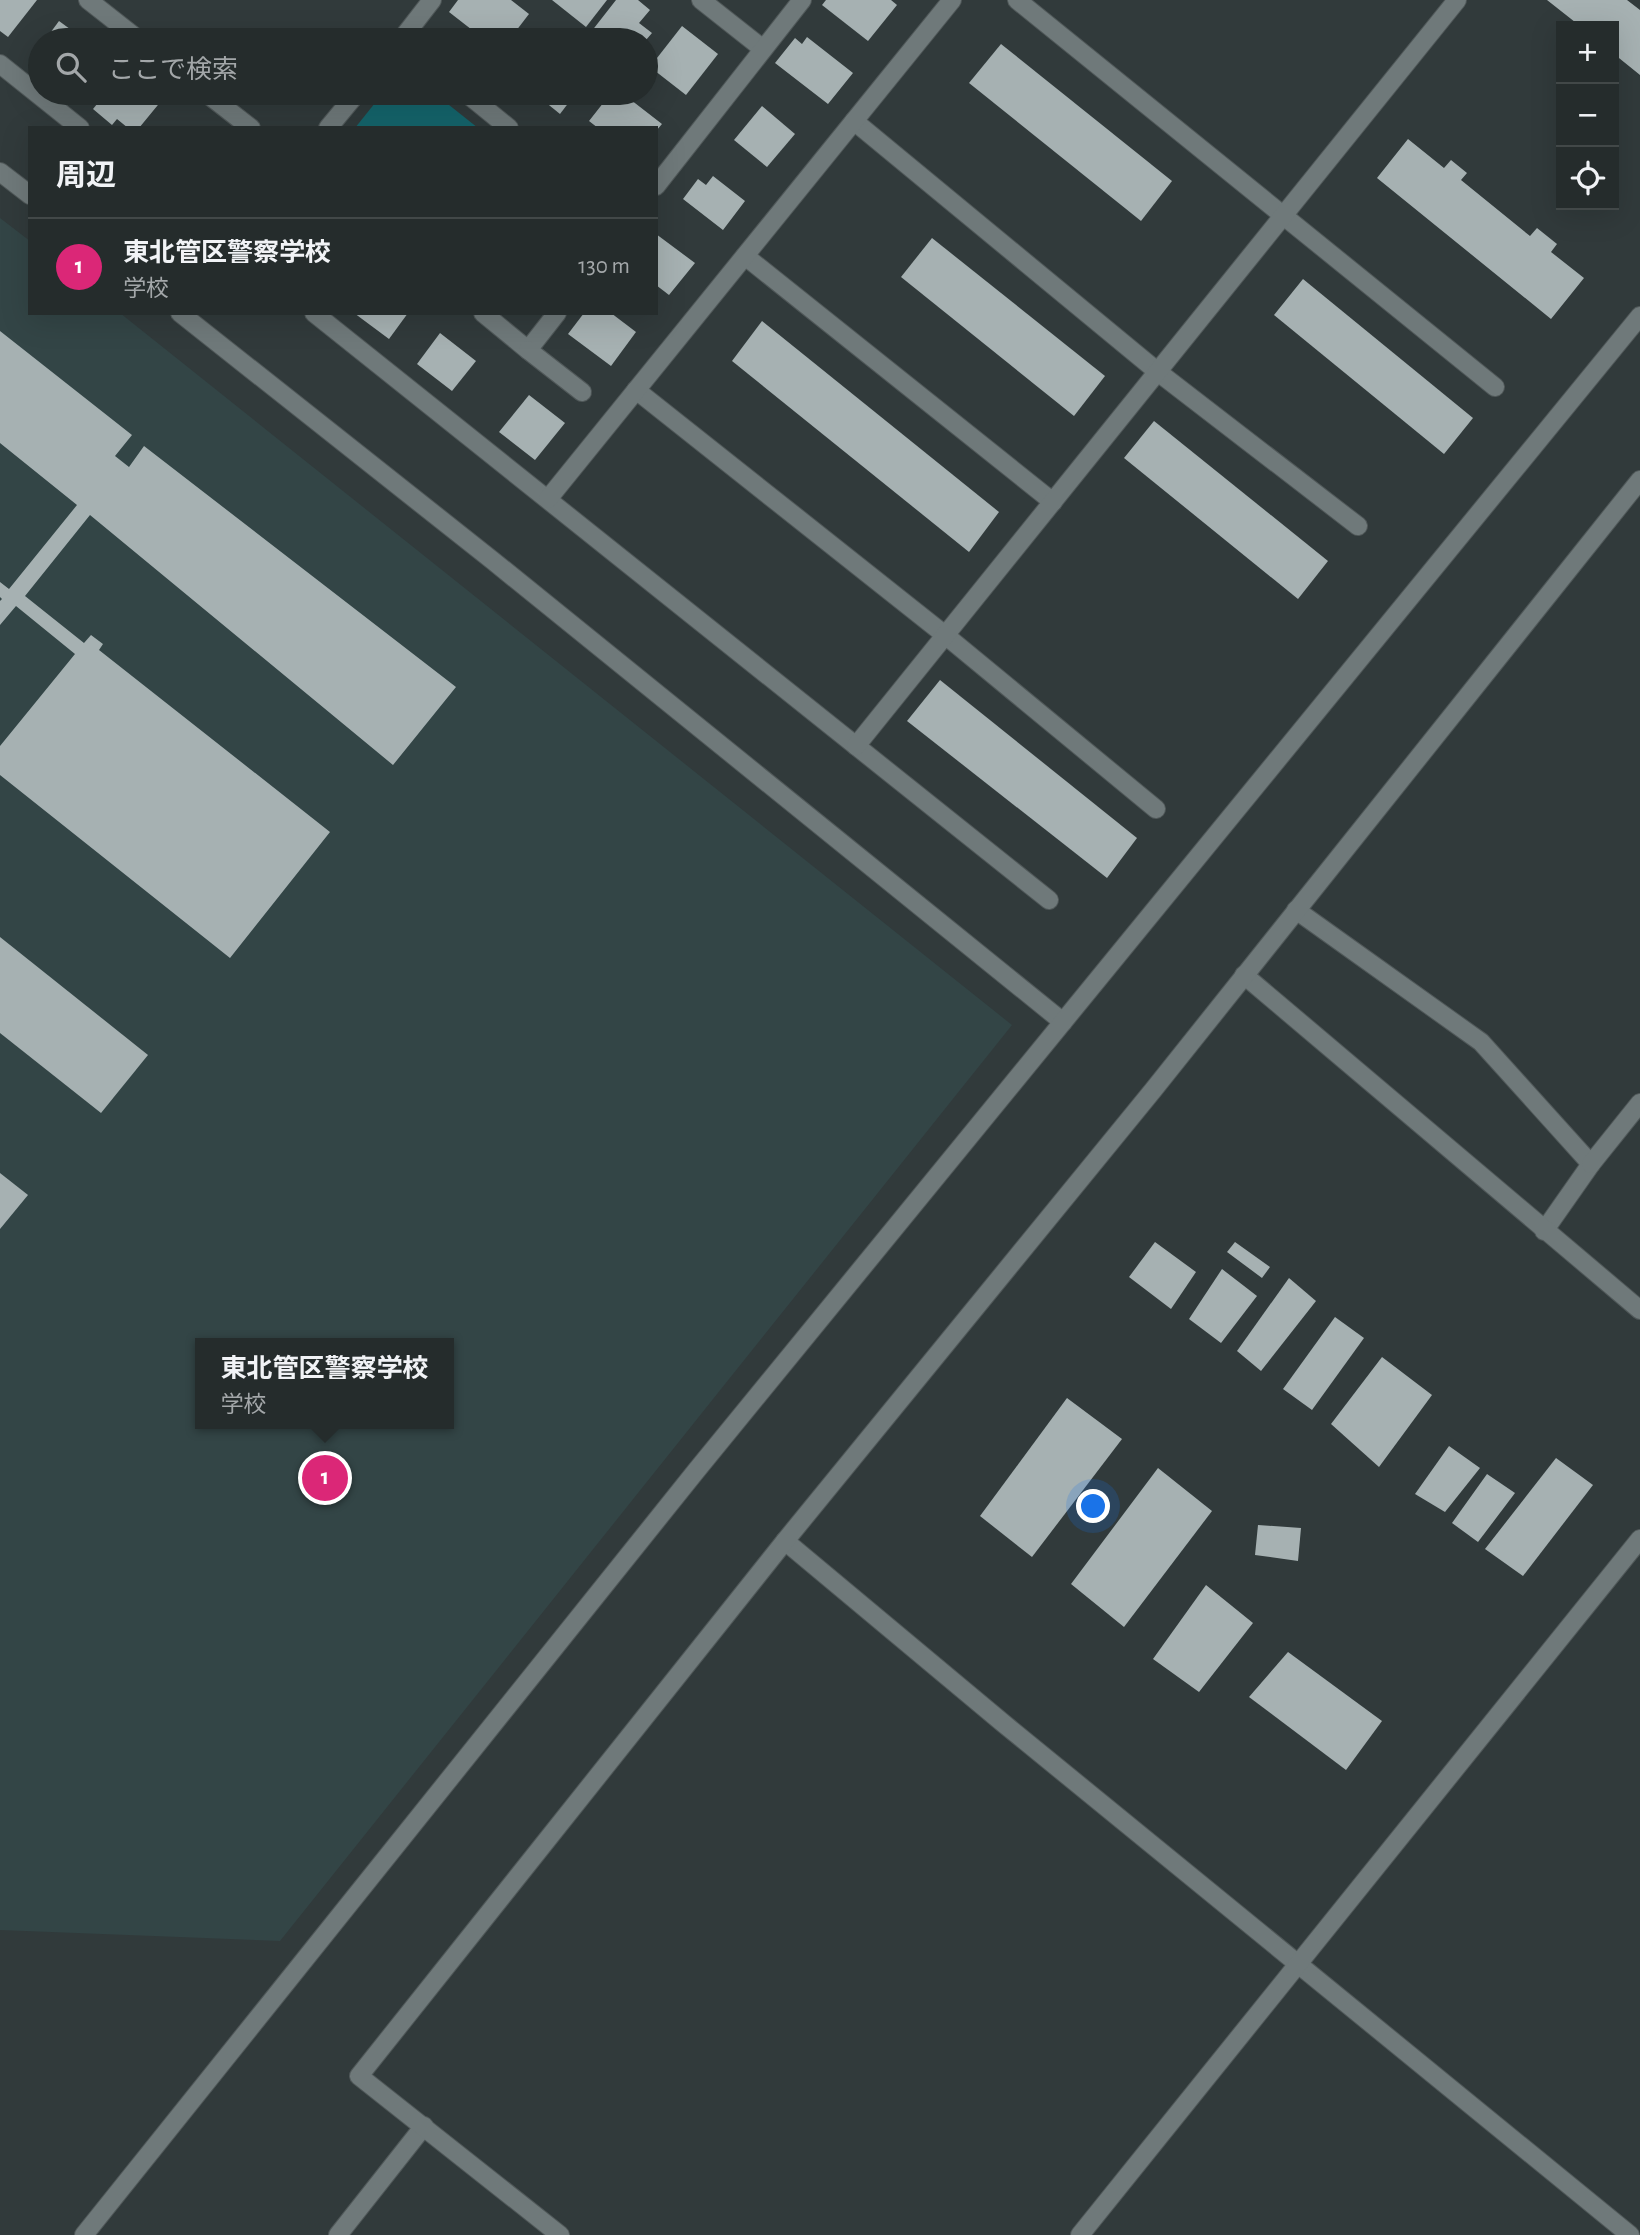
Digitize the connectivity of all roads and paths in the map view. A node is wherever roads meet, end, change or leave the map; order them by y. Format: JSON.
{"nodes":[{"id":1,"x":88,"y":0,"type":"edge"},
{"id":2,"x":432,"y":0,"type":"edge"},
{"id":3,"x":701,"y":0,"type":"edge"},
{"id":4,"x":802,"y":0,"type":"edge"},
{"id":5,"x":952,"y":0,"type":"edge"},
{"id":6,"x":1017,"y":0,"type":"edge"},
{"id":7,"x":1457,"y":0,"type":"edge"},
{"id":8,"x":124,"y":28,"type":"edge"},
{"id":9,"x":410,"y":28,"type":"edge"},
{"id":10,"x":763,"y":49,"type":"junction"},
{"id":11,"x":0,"y":64,"type":"edge"},
{"id":12,"x":28,"y":86,"type":"edge"},
{"id":13,"x":51,"y":105,"type":"edge"},
{"id":14,"x":221,"y":105,"type":"edge"},
{"id":15,"x":347,"y":105,"type":"edge"},
{"id":16,"x":481,"y":105,"type":"edge"},
{"id":17,"x":854,"y":121,"type":"junction"},
{"id":18,"x":78,"y":126,"type":"edge"},
{"id":19,"x":248,"y":126,"type":"edge"},
{"id":20,"x":330,"y":126,"type":"edge"},
{"id":21,"x":507,"y":126,"type":"edge"},
{"id":22,"x":0,"y":172,"type":"edge"},
{"id":23,"x":658,"y":183,"type":"edge"},
{"id":24,"x":28,"y":193,"type":"edge"},
{"id":25,"x":1282,"y":217,"type":"junction"},
{"id":26,"x":745,"y":256,"type":"junction"},
{"id":27,"x":183,"y":315,"type":"edge"},
{"id":28,"x":317,"y":315,"type":"edge"},
{"id":29,"x":485,"y":315,"type":"edge"},
{"id":30,"x":555,"y":315,"type":"edge"},
{"id":31,"x":1640,"y":316,"type":"edge"},
{"id":32,"x":528,"y":350,"type":"junction"},
{"id":33,"x":1158,"y":372,"type":"junction"},
{"id":34,"x":1494,"y":387,"type":"dead end"},
{"id":35,"x":636,"y":390,"type":"junction"},
{"id":36,"x":582,"y":392,"type":"dead end"},
{"id":37,"x":1640,"y":480,"type":"edge"},
{"id":38,"x":548,"y":499,"type":"junction"},
{"id":39,"x":1053,"y":502,"type":"junction"},
{"id":40,"x":1358,"y":526,"type":"dead end"},
{"id":41,"x":946,"y":635,"type":"junction"},
{"id":42,"x":856,"y":746,"type":"junction"},
{"id":43,"x":1156,"y":809,"type":"dead end"},
{"id":44,"x":1049,"y":900,"type":"dead end"},
{"id":45,"x":1296,"y":910,"type":"junction"},
{"id":46,"x":1244,"y":975,"type":"junction"},
{"id":47,"x":1063,"y":1022,"type":"junction"},
{"id":48,"x":1640,"y":1103,"type":"edge"},
{"id":49,"x":1591,"y":1164,"type":"junction"},
{"id":50,"x":1544,"y":1231,"type":"junction"},
{"id":51,"x":1640,"y":1310,"type":"edge"},
{"id":52,"x":1640,"y":1539,"type":"edge"},
{"id":53,"x":785,"y":1541,"type":"junction"},
{"id":54,"x":1297,"y":1964,"type":"junction"},
{"id":55,"x":425,"y":2126,"type":"junction"},
{"id":56,"x":84,"y":2235,"type":"edge"},
{"id":57,"x":338,"y":2235,"type":"edge"},
{"id":58,"x":560,"y":2235,"type":"edge"},
{"id":59,"x":1080,"y":2235,"type":"edge"},
{"id":60,"x":1630,"y":2235,"type":"edge"}],
"edges":[{"from":1,"to":8,"type":"street"},
{"from":2,"to":9,"type":"street"},
{"from":3,"to":10,"type":"street"},
{"from":4,"to":10,"type":"street"},
{"from":5,"to":17,"type":"street"},
{"from":6,"to":25,"type":"street"},
{"from":7,"to":25,"type":"street"},
{"from":10,"to":23,"type":"street"},
{"from":11,"to":12,"type":"street"},
{"from":13,"to":18,"type":"street"},
{"from":14,"to":19,"type":"street"},
{"from":15,"to":20,"type":"street"},
{"from":16,"to":21,"type":"street"},
{"from":17,"to":26,"type":"street"},
{"from":17,"to":33,"type":"street"},
{"from":22,"to":24,"type":"street"},
{"from":25,"to":33,"type":"street"},
{"from":25,"to":34,"type":"street"},
{"from":26,"to":35,"type":"street"},
{"from":26,"to":39,"type":"street"},
{"from":27,"to":47,"type":"street"},
{"from":28,"to":38,"type":"street"},
{"from":29,"to":32,"type":"street"},
{"from":30,"to":32,"type":"street"},
{"from":31,"to":47,"type":"street"},
{"from":32,"to":36,"type":"street"},
{"from":33,"to":39,"type":"street"},
{"from":33,"to":40,"type":"street"},
{"from":35,"to":38,"type":"street"},
{"from":35,"to":41,"type":"street"},
{"from":37,"to":45,"type":"street"},
{"from":38,"to":42,"type":"street"},
{"from":39,"to":41,"type":"street"},
{"from":41,"to":42,"type":"street"},
{"from":41,"to":43,"type":"street"},
{"from":42,"to":44,"type":"street"},
{"from":45,"to":46,"type":"street"},
{"from":45,"to":49,"type":"street"},
{"from":46,"to":50,"type":"street"},
{"from":46,"to":53,"type":"street"},
{"from":47,"to":56,"type":"street"},
{"from":48,"to":49,"type":"street"},
{"from":49,"to":50,"type":"street"},
{"from":50,"to":51,"type":"street"},
{"from":52,"to":54,"type":"street"},
{"from":53,"to":54,"type":"street"},
{"from":53,"to":55,"type":"street"},
{"from":54,"to":59,"type":"street"},
{"from":54,"to":60,"type":"street"},
{"from":55,"to":57,"type":"street"},
{"from":55,"to":58,"type":"street"}]}
